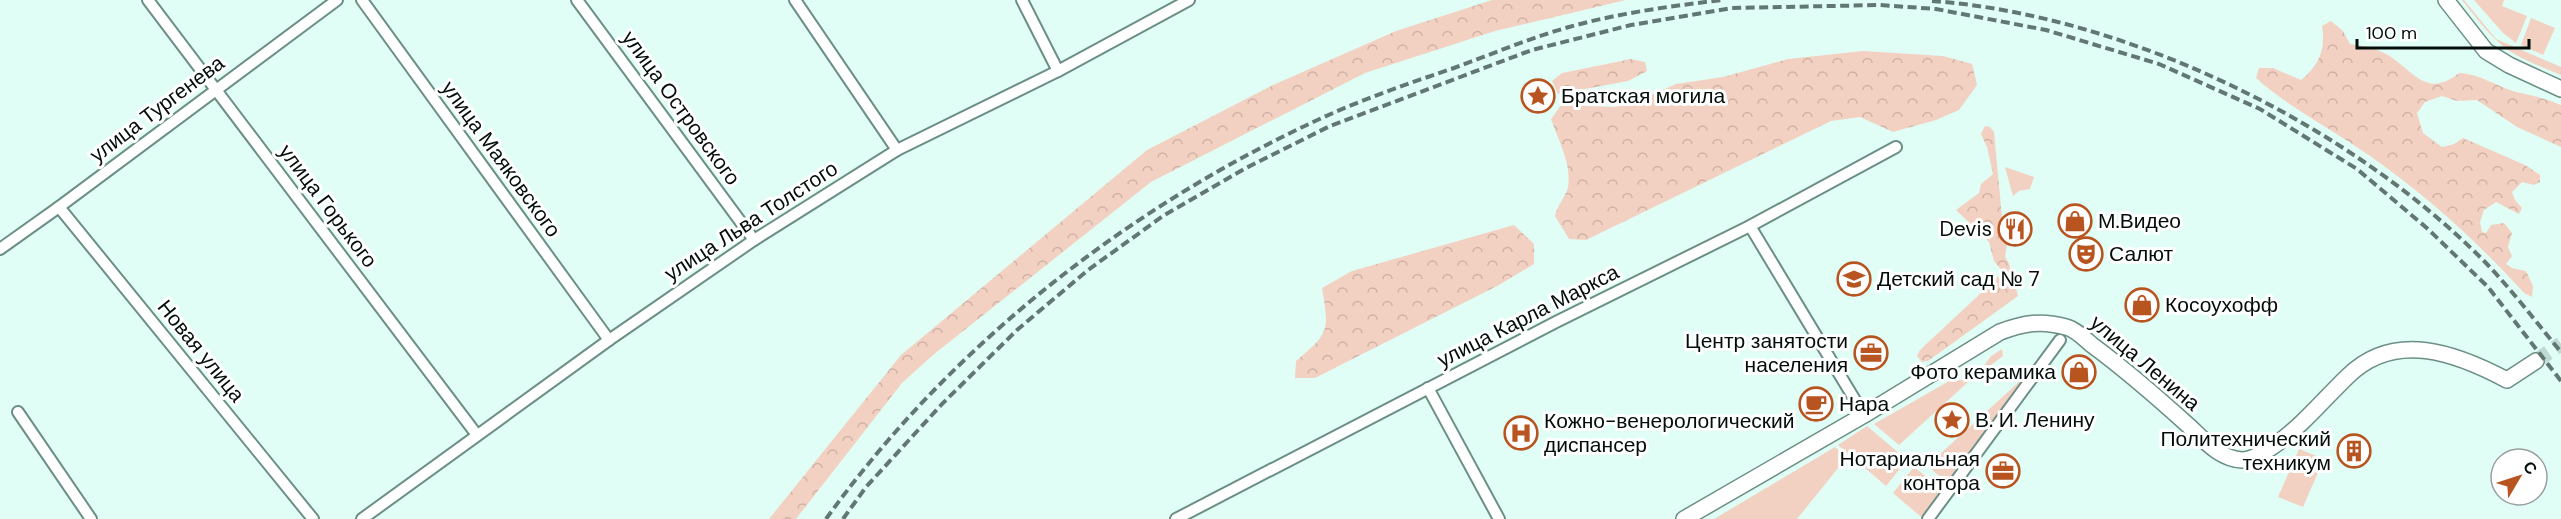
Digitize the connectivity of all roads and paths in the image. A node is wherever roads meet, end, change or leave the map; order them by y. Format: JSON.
{"nodes":[{"id":1,"x":148,"y":0,"type":"edge"},
{"id":2,"x":337,"y":0,"type":"edge"},
{"id":3,"x":362,"y":0,"type":"edge"},
{"id":4,"x":577,"y":0,"type":"edge"},
{"id":5,"x":795,"y":0,"type":"edge"},
{"id":6,"x":1022,"y":0,"type":"edge"},
{"id":7,"x":1189,"y":0,"type":"edge"},
{"id":8,"x":2449,"y":2,"type":"edge"},
{"id":9,"x":1058,"y":70,"type":"junction"},
{"id":10,"x":215,"y":88,"type":"junction"},
{"id":11,"x":2561,"y":89,"type":"edge"},
{"id":12,"x":1896,"y":147,"type":"dead end"},
{"id":13,"x":897,"y":150,"type":"junction"},
{"id":14,"x":59,"y":207,"type":"junction"},
{"id":15,"x":1750,"y":226,"type":"junction"},
{"id":16,"x":754,"y":240,"type":"junction"},
{"id":17,"x":0,"y":249,"type":"edge"},
{"id":18,"x":609,"y":340,"type":"junction"},
{"id":19,"x":2060,"y":340,"type":"dead end"},
{"id":20,"x":2536,"y":361,"type":"tunnel mouth"},
{"id":21,"x":1428,"y":388,"type":"junction"},
{"id":22,"x":18,"y":412,"type":"dead end"},
{"id":23,"x":1864,"y":416,"type":"junction"},
{"id":24,"x":477,"y":435,"type":"junction"},
{"id":25,"x":91,"y":519,"type":"edge"},
{"id":26,"x":313,"y":519,"type":"edge"},
{"id":27,"x":362,"y":519,"type":"edge"},
{"id":28,"x":1176,"y":519,"type":"edge"},
{"id":29,"x":1499,"y":519,"type":"edge"},
{"id":30,"x":1684,"y":519,"type":"edge"},
{"id":31,"x":1928,"y":519,"type":"edge"}],
"edges":[{"from":1,"to":10,"type":"street","name":"улица Горького"},
{"from":2,"to":10,"type":"street","name":"улица Тургенева"},
{"from":3,"to":18,"type":"street","name":"улица Маяковского"},
{"from":4,"to":16,"type":"street","name":"улица Островского"},
{"from":5,"to":13,"type":"street"},
{"from":6,"to":9,"type":"street"},
{"from":7,"to":9,"type":"street","name":"улица Льва Толстого"},
{"from":8,"to":11,"type":"street"},
{"from":9,"to":13,"type":"street","name":"улица Льва Толстого"},
{"from":10,"to":14,"type":"street","name":"улица Тургенева"},
{"from":10,"to":24,"type":"street","name":"улица Горького"},
{"from":12,"to":15,"type":"street","name":"улица Карла Маркса"},
{"from":13,"to":16,"type":"street","name":"улица Льва Толстого"},
{"from":14,"to":17,"type":"street","name":"улица Тургенева"},
{"from":14,"to":26,"type":"street","name":"Новая улица"},
{"from":15,"to":21,"type":"street","name":"улица Карла Маркса"},
{"from":15,"to":23,"type":"street"},
{"from":16,"to":18,"type":"street","name":"улица Льва Толстого"},
{"from":18,"to":24,"type":"street","name":"улица Льва Толстого"},
{"from":19,"to":31,"type":"street","name":"улица Ленина"},
{"from":20,"to":23,"type":"street","name":"улица Ленина"},
{"from":21,"to":28,"type":"street","name":"улица Карла Маркса"},
{"from":21,"to":29,"type":"street"},
{"from":22,"to":25,"type":"street"},
{"from":23,"to":30,"type":"street","name":"улица Ленина"},
{"from":24,"to":27,"type":"street","name":"улица Льва Толстого"}]}
